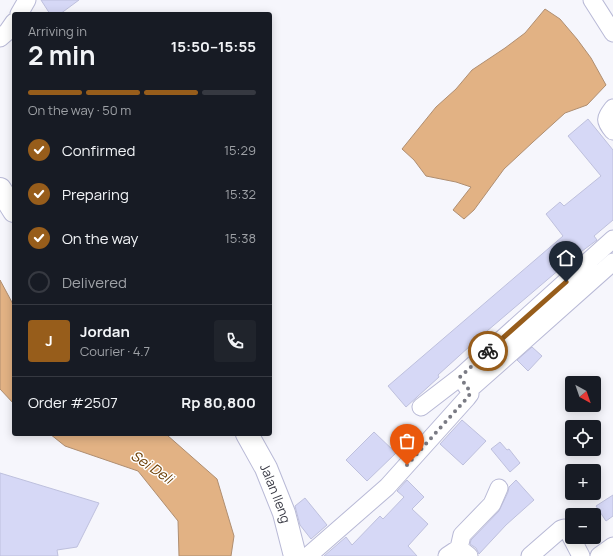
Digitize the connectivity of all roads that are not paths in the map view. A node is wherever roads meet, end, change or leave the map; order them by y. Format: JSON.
{"nodes":[{"id":1,"x":27,"y":0,"type":"edge"},
{"id":2,"x":592,"y":0,"type":"edge"},
{"id":3,"x":20,"y":12,"type":"edge"},
{"id":4,"x":613,"y":33,"type":"edge"},
{"id":5,"x":613,"y":108,"type":"edge"},
{"id":6,"x":613,"y":131,"type":"edge"},
{"id":7,"x":0,"y":189,"type":"edge"},
{"id":8,"x":12,"y":208,"type":"edge"},
{"id":9,"x":613,"y":239,"type":"edge"},
{"id":10,"x":613,"y":262,"type":"edge"},
{"id":11,"x":464,"y":383,"type":"junction"},
{"id":12,"x":421,"y":407,"type":"dead end"},
{"id":13,"x":248,"y":436,"type":"edge"},
{"id":14,"x":499,"y":488,"type":"dead end"},
{"id":15,"x":613,"y":546,"type":"edge"},
{"id":16,"x":459,"y":553,"type":"edge"},
{"id":17,"x":296,"y":556,"type":"edge"},
{"id":18,"x":308,"y":556,"type":"edge"},
{"id":19,"x":530,"y":556,"type":"edge"},
{"id":20,"x":581,"y":556,"type":"edge"},
{"id":21,"x":599,"y":556,"type":"edge"}],
"edges":[{"from":1,"to":3,"type":"street"},
{"from":2,"to":4,"type":"street"},
{"from":5,"to":6,"type":"street"},
{"from":7,"to":8,"type":"street"},
{"from":9,"to":11,"type":"street"},
{"from":10,"to":11,"type":"street"},
{"from":11,"to":12,"type":"street"},
{"from":11,"to":18,"type":"street"},
{"from":13,"to":17,"type":"street","name":"Jalan Ileng"},
{"from":14,"to":16,"type":"street"},
{"from":15,"to":21,"type":"street"},
{"from":19,"to":20,"type":"street"}]}
